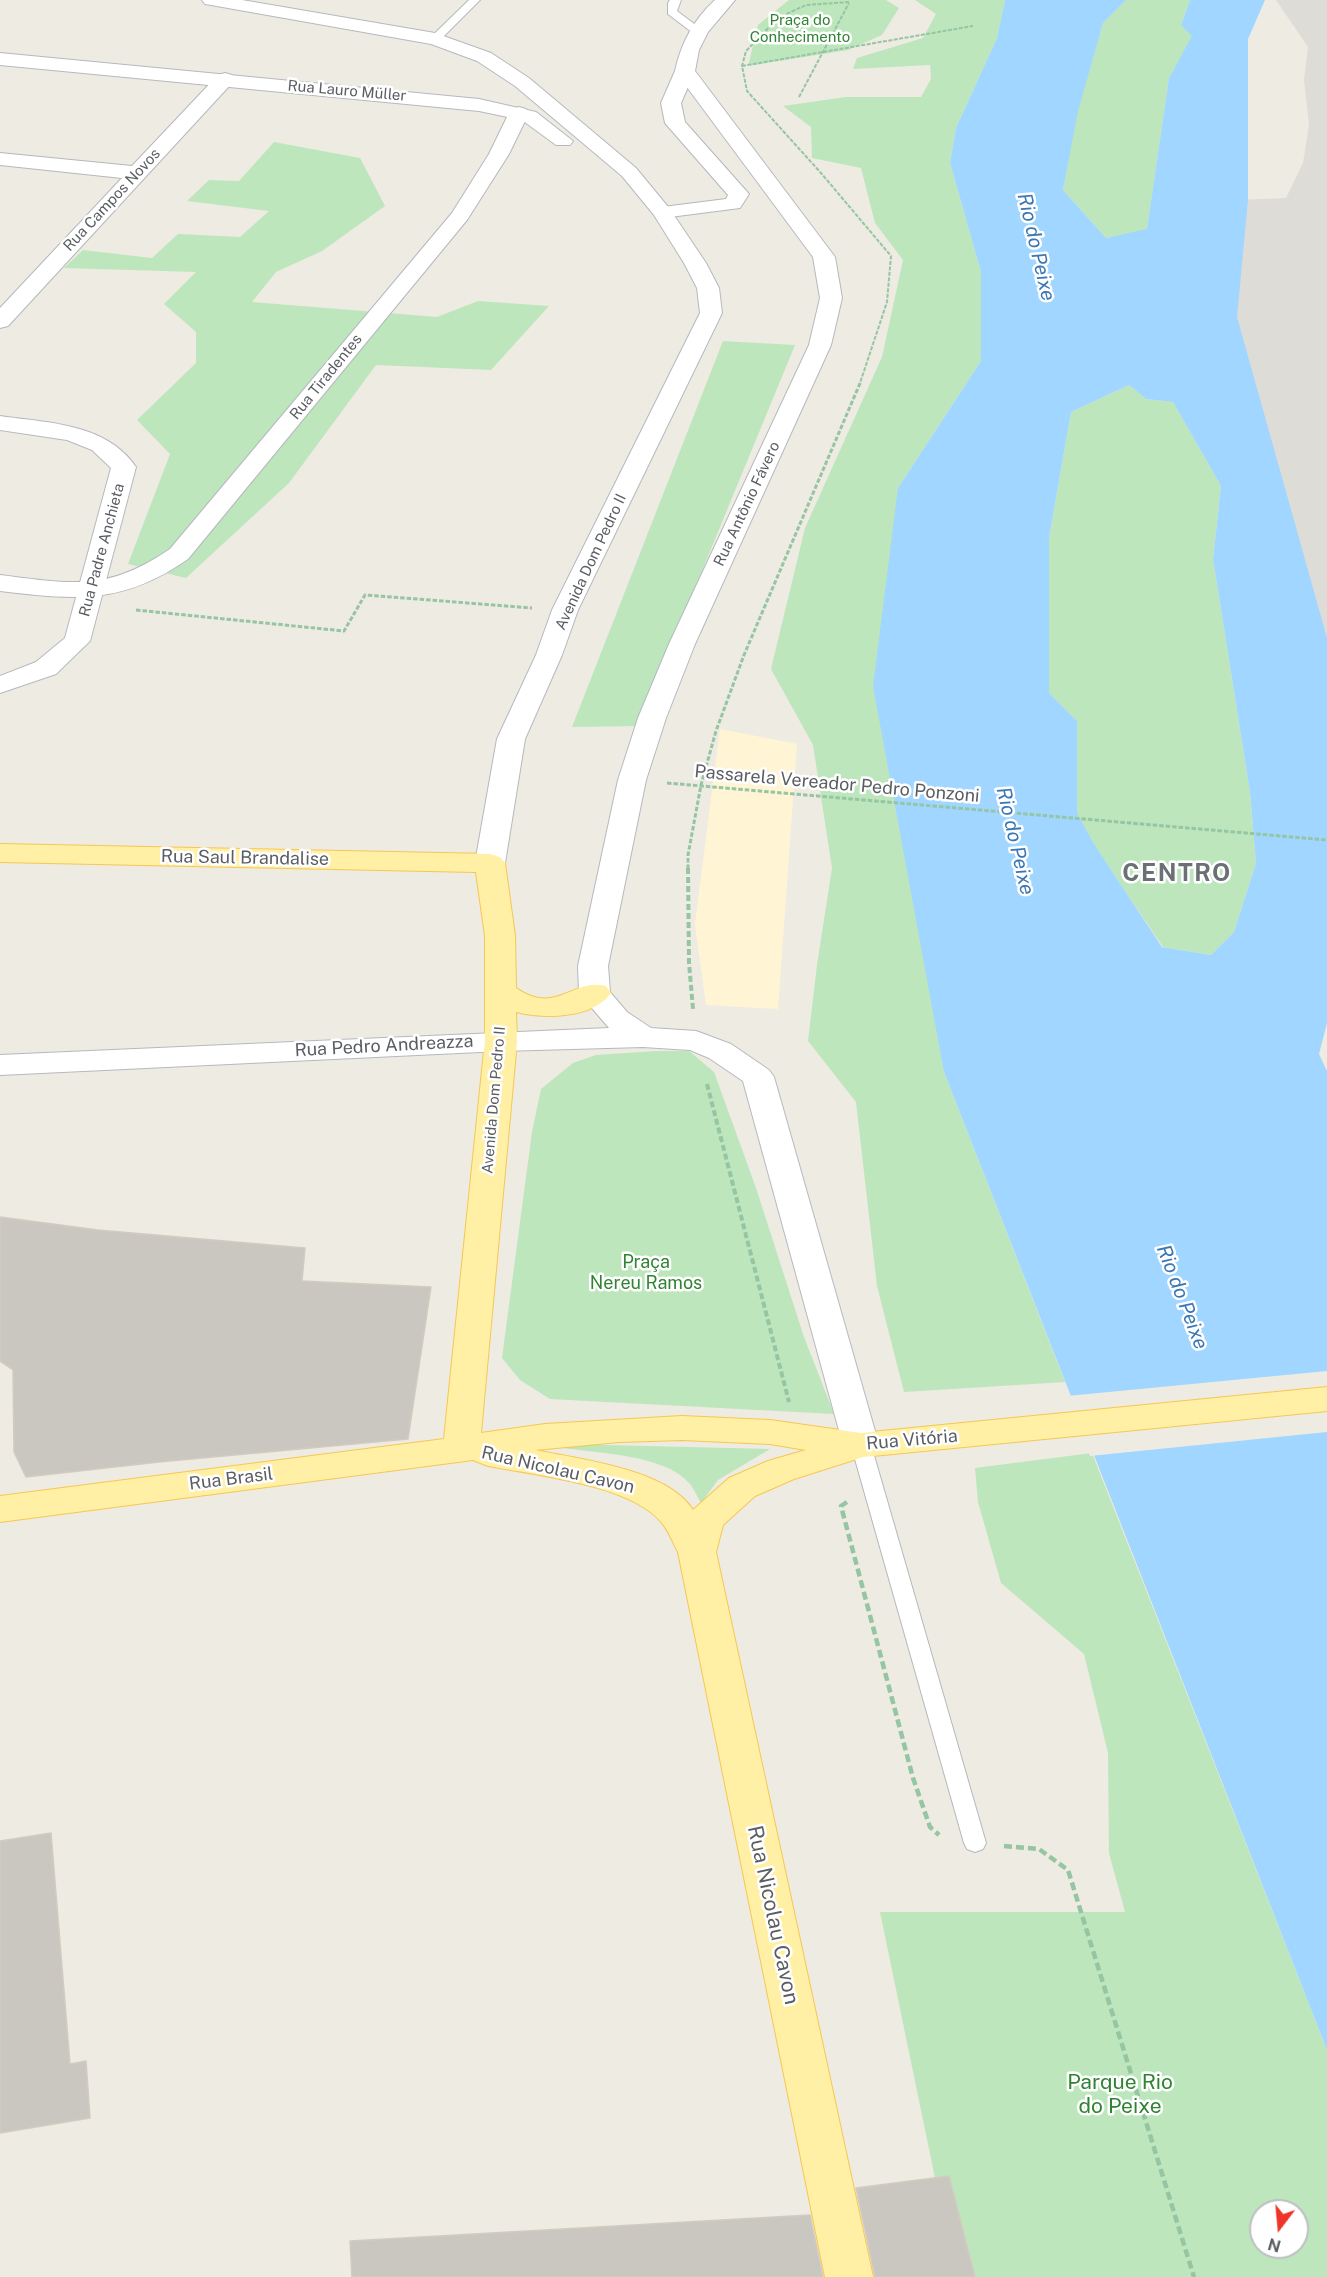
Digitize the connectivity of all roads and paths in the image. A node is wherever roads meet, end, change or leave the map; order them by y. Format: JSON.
{"nodes":[{"id":1,"x":211,"y":0,"type":"edge"},
{"id":2,"x":475,"y":0,"type":"edge"},
{"id":3,"x":676,"y":0,"type":"edge"},
{"id":4,"x":726,"y":0,"type":"edge"},
{"id":5,"x":973,"y":26,"type":"dead end"},
{"id":6,"x":697,"y":32,"type":"junction"},
{"id":7,"x":435,"y":39,"type":"junction"},
{"id":8,"x":823,"y":52,"type":"junction"},
{"id":9,"x":0,"y":59,"type":"edge"},
{"id":10,"x":741,"y":66,"type":"junction"},
{"id":11,"x":685,"y":71,"type":"junction"},
{"id":12,"x":199,"y":77,"type":"junction"},
{"id":13,"x":225,"y":79,"type":"junction"},
{"id":14,"x":183,"y":94,"type":"dead end"},
{"id":15,"x":799,"y":97,"type":"dead end"},
{"id":16,"x":519,"y":113,"type":"junction"},
{"id":17,"x":125,"y":153,"type":"dead end"},
{"id":18,"x":0,"y":159,"type":"edge"},
{"id":19,"x":108,"y":170,"type":"junction"},
{"id":20,"x":137,"y":172,"type":"junction"},
{"id":21,"x":93,"y":187,"type":"dead end"},
{"id":22,"x":662,"y":212,"type":"junction"},
{"id":23,"x":0,"y":321,"type":"edge"},
{"id":24,"x":0,"y":423,"type":"edge"},
{"id":25,"x":0,"y":583,"type":"edge"},
{"id":26,"x":89,"y":598,"type":"junction"},
{"id":27,"x":565,"y":610,"type":"junction"},
{"id":28,"x":0,"y":685,"type":"edge"},
{"id":29,"x":632,"y":780,"type":"junction"},
{"id":30,"x":701,"y":785,"type":"junction"},
{"id":31,"x":771,"y":791,"type":"joint"},
{"id":32,"x":1327,"y":840,"type":"edge"},
{"id":33,"x":0,"y":853,"type":"edge"},
{"id":34,"x":490,"y":862,"type":"junction"},
{"id":35,"x":500,"y":991,"type":"junction"},
{"id":36,"x":595,"y":993,"type":"junction"},
{"id":37,"x":643,"y":1037,"type":"junction"},
{"id":38,"x":501,"y":1041,"type":"junction"},
{"id":39,"x":696,"y":1041,"type":"junction"},
{"id":40,"x":0,"y":1065,"type":"edge"},
{"id":41,"x":1327,"y":1399,"type":"edge"},
{"id":42,"x":790,"y":1407,"type":"dead end"},
{"id":43,"x":861,"y":1446,"type":"junction"},
{"id":44,"x":461,"y":1449,"type":"junction"},
{"id":45,"x":0,"y":1509,"type":"edge"},
{"id":46,"x":697,"y":1552,"type":"junction"},
{"id":47,"x":975,"y":1844,"type":"dead end"},
{"id":48,"x":849,"y":2277,"type":"edge"}],
"edges":[{"from":1,"to":7,"type":"main road","name":"Avenida Dom Pedro II"},
{"from":2,"to":7,"type":"lane"},
{"from":3,"to":6,"type":"lane"},
{"from":4,"to":6,"type":"main road"},
{"from":5,"to":8,"type":"path"},
{"from":6,"to":11,"type":"main road"},
{"from":7,"to":22,"type":"main road","name":"Avenida Dom Pedro II"},
{"from":8,"to":10,"type":"path"},
{"from":8,"to":10,"type":"path"},
{"from":8,"to":15,"type":"path"},
{"from":9,"to":12,"type":"main road","name":"Rua Lauro Müller"},
{"from":10,"to":30,"type":"path"},
{"from":11,"to":22,"type":"main road"},
{"from":11,"to":29,"type":"main road","name":"Rua Antônio Fávero"},
{"from":12,"to":13,"type":"main road","name":"Rua Lauro Müller"},
{"from":12,"to":14,"type":"main road"},
{"from":13,"to":16,"type":"main road","name":"Rua Lauro Müller"},
{"from":13,"to":20,"type":"main road","name":"Rua Campos Novos"},
{"from":16,"to":22,"type":"main road","name":"Rua Lauro Müller"},
{"from":16,"to":26,"type":"main road","name":"Rua Tiradentes"},
{"from":17,"to":19,"type":"main road","name":"Rua Campos Novos"},
{"from":18,"to":19,"type":"main road"},
{"from":19,"to":20,"type":"main road"},
{"from":19,"to":21,"type":"main road","name":"Rua Campos Novos"},
{"from":20,"to":23,"type":"main road","name":"Rua Campos Novos"},
{"from":22,"to":27,"type":"main road","name":"Avenida Dom Pedro II"},
{"from":24,"to":26,"type":"main road","name":"Rua Padre Anchieta"},
{"from":25,"to":26,"type":"main road","name":"Rua Tiradentes"},
{"from":26,"to":27,"type":"path"},
{"from":26,"to":28,"type":"main road","name":"Rua Padre Anchieta"},
{"from":27,"to":34,"type":"main road","name":"Avenida Dom Pedro II"},
{"from":29,"to":30,"type":"path","name":"Passarela Vereador Pedro Ponzoni"},
{"from":29,"to":36,"type":"main road","name":"Rua Antônio Fávero"},
{"from":30,"to":31,"type":"path","name":"Passarela Vereador Pedro Ponzoni"},
{"from":30,"to":39,"type":"path"},
{"from":31,"to":32,"type":"path","name":"Passarela Vereador Pedro Ponzoni"},
{"from":33,"to":34,"type":"main road","name":"Rua Saul Brandalise"},
{"from":34,"to":35,"type":"main road","name":"Avenida Dom Pedro II"},
{"from":35,"to":36,"type":"main road"},
{"from":35,"to":38,"type":"main road","name":"Avenida Dom Pedro II"},
{"from":36,"to":37,"type":"main road"},
{"from":37,"to":38,"type":"main road","name":"Rua Pedro Andreazza"},
{"from":37,"to":39,"type":"main road","name":"Rua Pedro Andreazza"},
{"from":38,"to":40,"type":"main road","name":"Rua Pedro Andreazza"},
{"from":38,"to":44,"type":"main road","name":"Avenida Dom Pedro II"},
{"from":39,"to":42,"type":"path"},
{"from":39,"to":43,"type":"main road","name":"Rua Pedro Andreazza"},
{"from":41,"to":43,"type":"main road","name":"Rua Vitória"},
{"from":43,"to":44,"type":"main road","name":"Rua Vitória"},
{"from":43,"to":46,"type":"main road","name":"Rua Nicolau Cavon"},
{"from":43,"to":47,"type":"lane"},
{"from":44,"to":45,"type":"main road","name":"Rua Brasil"},
{"from":44,"to":46,"type":"main road","name":"Rua Nicolau Cavon"},
{"from":46,"to":48,"type":"main road","name":"Rua Nicolau Cavon"}]}
